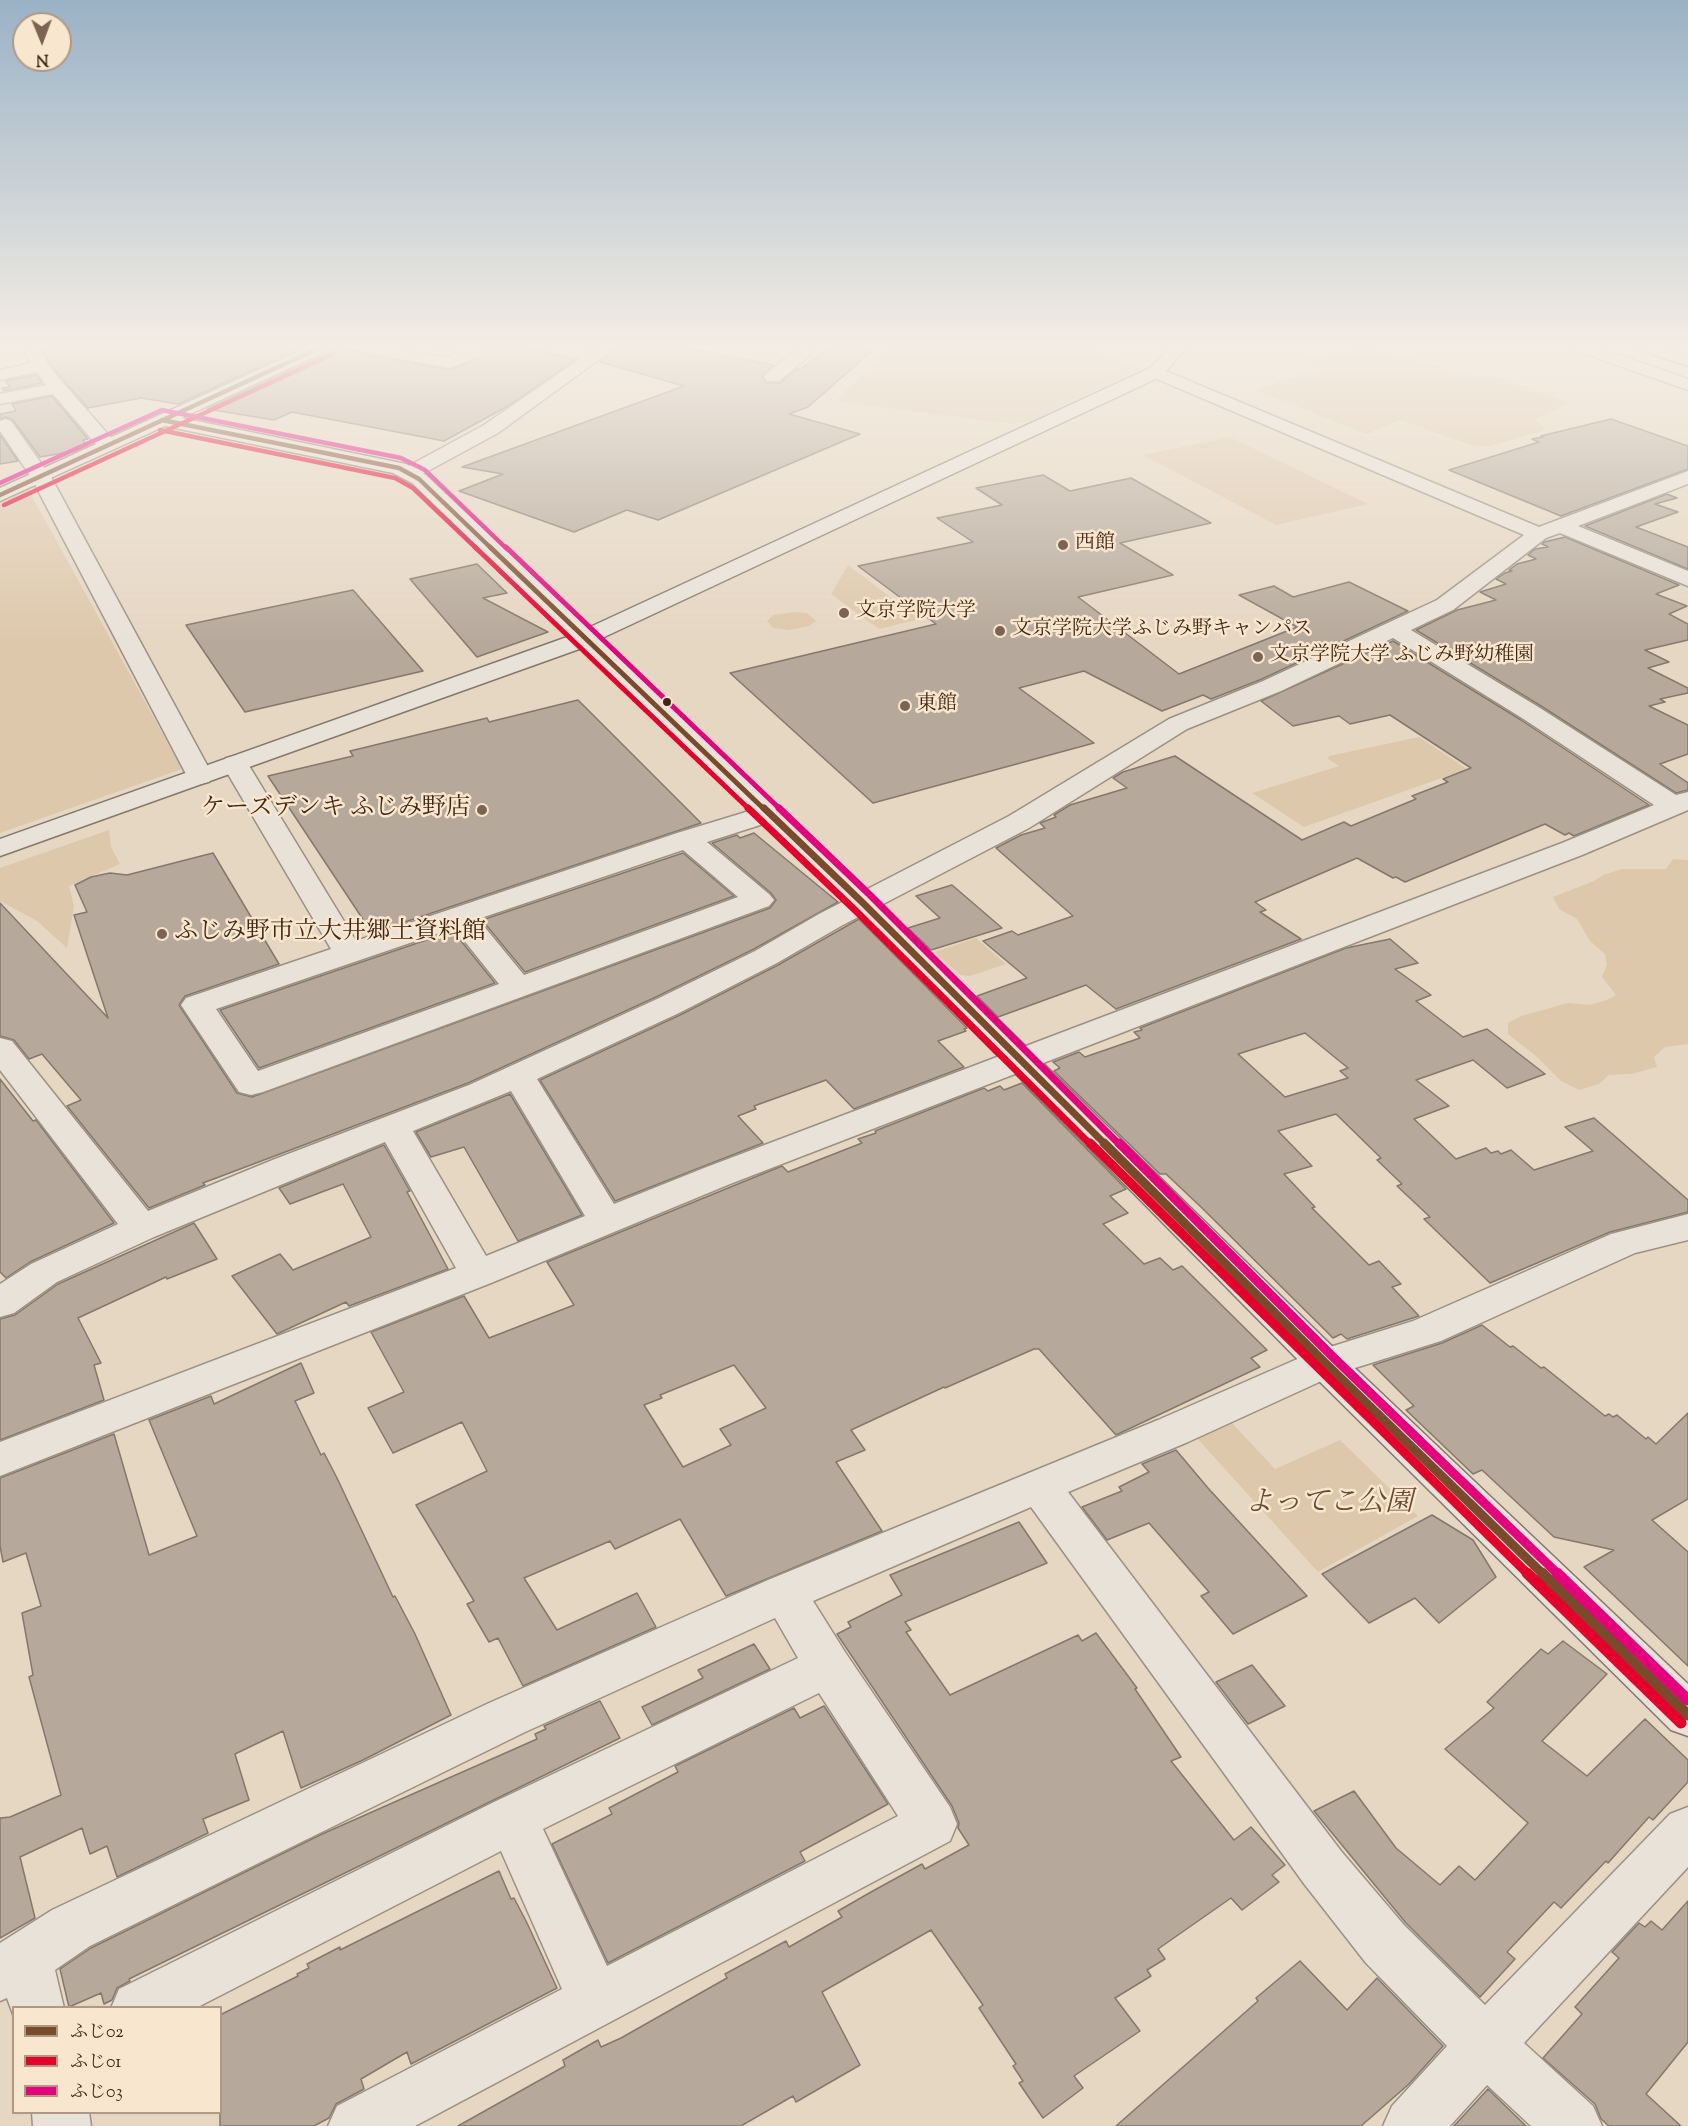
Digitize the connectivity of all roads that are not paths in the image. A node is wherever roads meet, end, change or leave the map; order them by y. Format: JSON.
{"nodes":[{"id":1,"x":18,"y":443,"type":"edge"},
{"id":2,"x":111,"y":443,"type":"edge"},
{"id":3,"x":279,"y":443,"type":"edge"},
{"id":4,"x":465,"y":443,"type":"edge"},
{"id":5,"x":1003,"y":443,"type":"edge"},
{"id":6,"x":1333,"y":443,"type":"edge"},
{"id":7,"x":107,"y":445,"type":"joint"},
{"id":8,"x":410,"y":473,"type":"junction"},
{"id":9,"x":41,"y":477,"type":"junction"},
{"id":10,"x":1688,"y":477,"type":"edge"},
{"id":11,"x":0,"y":495,"type":"edge"},
{"id":12,"x":1549,"y":530,"type":"junction"},
{"id":13,"x":1688,"y":579,"type":"edge"},
{"id":14,"x":1394,"y":629,"type":"junction"},
{"id":15,"x":585,"y":637,"type":"junction"},
{"id":16,"x":235,"y":764,"type":"junction"},
{"id":17,"x":200,"y":776,"type":"junction"},
{"id":18,"x":1681,"y":803,"type":"edge"},
{"id":19,"x":769,"y":813,"type":"junction"},
{"id":20,"x":687,"y":839,"type":"junction"},
{"id":21,"x":0,"y":848,"type":"edge"},
{"id":22,"x":863,"y":903,"type":"junction"},
{"id":23,"x":460,"y":916,"type":"junction"},
{"id":24,"x":348,"y":952,"type":"junction"},
{"id":25,"x":519,"y":989,"type":"junction"},
{"id":26,"x":0,"y":1048,"type":"edge"},
{"id":27,"x":1023,"y":1060,"type":"junction"},
{"id":28,"x":519,"y":1076,"type":"junction"},
{"id":29,"x":393,"y":1126,"type":"junction"},
{"id":30,"x":606,"y":1221,"type":"junction"},
{"id":31,"x":1688,"y":1227,"type":"edge"},
{"id":32,"x":141,"y":1228,"type":"junction"},
{"id":33,"x":478,"y":1274,"type":"junction"},
{"id":34,"x":2,"y":1298,"type":"edge"},
{"id":35,"x":1325,"y":1363,"type":"junction"},
{"id":36,"x":0,"y":1459,"type":"edge"},
{"id":37,"x":1039,"y":1485,"type":"junction"},
{"id":38,"x":784,"y":1593,"type":"junction"},
{"id":39,"x":828,"y":1666,"type":"junction"},
{"id":40,"x":1688,"y":1715,"type":"edge"},
{"id":41,"x":512,"y":1819,"type":"junction"},
{"id":42,"x":1688,"y":1831,"type":"edge"},
{"id":43,"x":21,"y":1980,"type":"edge"},
{"id":44,"x":595,"y":2000,"type":"junction"},
{"id":45,"x":140,"y":2006,"type":"edge"},
{"id":46,"x":1485,"y":2045,"type":"junction"},
{"id":47,"x":357,"y":2126,"type":"edge"},
{"id":48,"x":1413,"y":2126,"type":"edge"},
{"id":49,"x":1573,"y":2126,"type":"edge"}],
"edges":[{"from":1,"to":9,"type":"street"},
{"from":2,"to":7,"type":"street"},
{"from":3,"to":8,"type":"street"},
{"from":4,"to":8,"type":"street"},
{"from":5,"to":15,"type":"street"},
{"from":6,"to":12,"type":"street"},
{"from":7,"to":9,"type":"street"},
{"from":8,"to":15,"type":"street"},
{"from":9,"to":11,"type":"street"},
{"from":9,"to":17,"type":"street"},
{"from":10,"to":12,"type":"street"},
{"from":12,"to":13,"type":"street"},
{"from":12,"to":14,"type":"street"},
{"from":14,"to":18,"type":"street"},
{"from":14,"to":22,"type":"street"},
{"from":15,"to":16,"type":"street"},
{"from":15,"to":19,"type":"street"},
{"from":16,"to":17,"type":"street"},
{"from":16,"to":24,"type":"street"},
{"from":17,"to":21,"type":"street"},
{"from":18,"to":27,"type":"street"},
{"from":19,"to":20,"type":"street"},
{"from":19,"to":22,"type":"street"},
{"from":20,"to":23,"type":"street"},
{"from":20,"to":25,"type":"street"},
{"from":22,"to":27,"type":"street"},
{"from":22,"to":28,"type":"street"},
{"from":23,"to":24,"type":"street"},
{"from":23,"to":25,"type":"street"},
{"from":24,"to":25,"type":"street"},
{"from":26,"to":32,"type":"street"},
{"from":27,"to":30,"type":"street"},
{"from":27,"to":35,"type":"street"},
{"from":28,"to":29,"type":"street"},
{"from":28,"to":30,"type":"street"},
{"from":29,"to":32,"type":"street"},
{"from":29,"to":33,"type":"street"},
{"from":30,"to":33,"type":"street"},
{"from":31,"to":35,"type":"street"},
{"from":32,"to":34,"type":"street"},
{"from":33,"to":36,"type":"street"},
{"from":35,"to":37,"type":"street"},
{"from":35,"to":40,"type":"street"},
{"from":37,"to":38,"type":"street"},
{"from":37,"to":46,"type":"street"},
{"from":38,"to":39,"type":"street"},
{"from":38,"to":43,"type":"street"},
{"from":39,"to":41,"type":"street"},
{"from":39,"to":44,"type":"street"},
{"from":41,"to":44,"type":"street"},
{"from":41,"to":45,"type":"street"},
{"from":42,"to":46,"type":"street"},
{"from":44,"to":47,"type":"street"},
{"from":46,"to":48,"type":"street"},
{"from":46,"to":49,"type":"street"}]}
